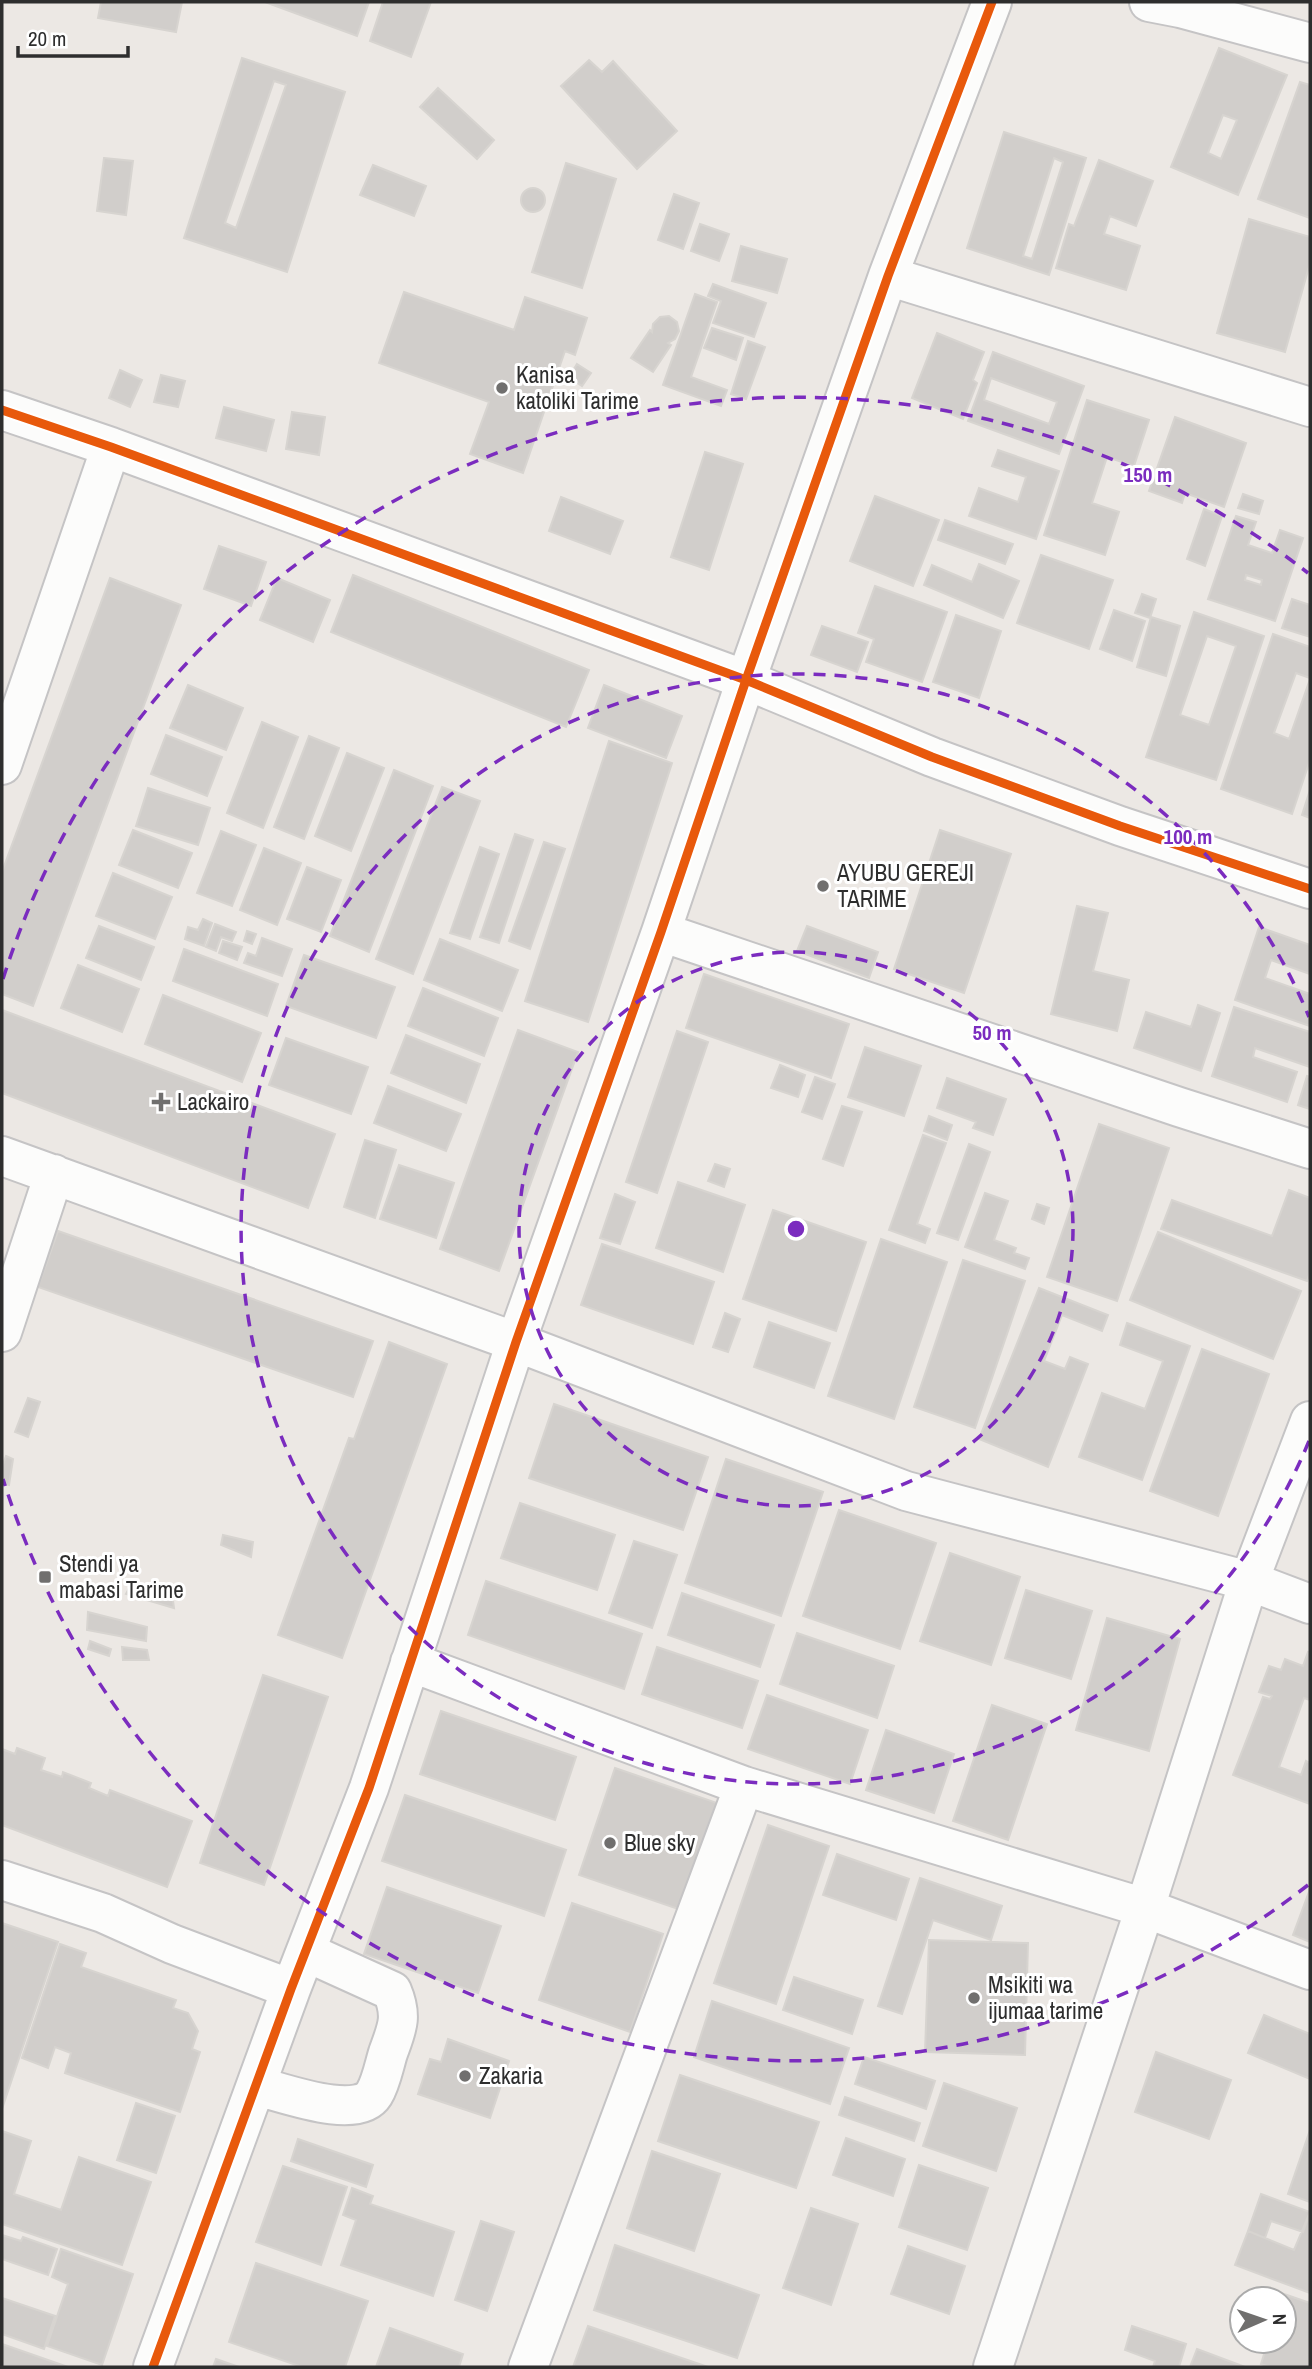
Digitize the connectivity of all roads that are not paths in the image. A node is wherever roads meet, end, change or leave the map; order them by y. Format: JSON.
{"nodes":[{"id":1,"x":992,"y":2,"type":"edge"},
{"id":2,"x":1149,"y":2,"type":"edge"},
{"id":3,"x":1310,"y":43,"type":"edge"},
{"id":4,"x":888,"y":276,"type":"junction"},
{"id":5,"x":1310,"y":407,"type":"edge"},
{"id":6,"x":2,"y":410,"type":"edge"},
{"id":7,"x":111,"y":447,"type":"junction"},
{"id":8,"x":746,"y":680,"type":"junction"},
{"id":9,"x":2,"y":765,"type":"edge"},
{"id":10,"x":1310,"y":889,"type":"edge"},
{"id":11,"x":661,"y":932,"type":"junction"},
{"id":12,"x":1310,"y":1149,"type":"edge"},
{"id":13,"x":2,"y":1156,"type":"edge"},
{"id":14,"x":54,"y":1174,"type":"junction"},
{"id":15,"x":2,"y":1332,"type":"edge"},
{"id":16,"x":516,"y":1342,"type":"junction"},
{"id":17,"x":1310,"y":1421,"type":"edge"},
{"id":18,"x":1249,"y":1581,"type":"junction"},
{"id":19,"x":1310,"y":1604,"type":"edge"},
{"id":20,"x":410,"y":1662,"type":"junction"},
{"id":21,"x":744,"y":1786,"type":"junction"},
{"id":22,"x":2,"y":1880,"type":"edge"},
{"id":23,"x":1146,"y":1908,"type":"junction"},
{"id":24,"x":306,"y":1952,"type":"junction"},
{"id":25,"x":1310,"y":1970,"type":"edge"},
{"id":26,"x":291,"y":1989,"type":"junction"},
{"id":27,"x":256,"y":2086,"type":"junction"},
{"id":28,"x":153,"y":2367,"type":"edge"},
{"id":29,"x":528,"y":2367,"type":"edge"},
{"id":30,"x":993,"y":2367,"type":"edge"}],
"edges":[{"from":1,"to":4,"type":"street"},
{"from":2,"to":3,"type":"street"},
{"from":4,"to":5,"type":"street"},
{"from":4,"to":8,"type":"street"},
{"from":6,"to":7,"type":"street"},
{"from":7,"to":8,"type":"street"},
{"from":7,"to":9,"type":"street"},
{"from":8,"to":10,"type":"street"},
{"from":8,"to":11,"type":"street"},
{"from":11,"to":12,"type":"street"},
{"from":11,"to":16,"type":"street"},
{"from":13,"to":14,"type":"street"},
{"from":14,"to":15,"type":"street"},
{"from":14,"to":16,"type":"street"},
{"from":16,"to":18,"type":"street"},
{"from":16,"to":20,"type":"street"},
{"from":17,"to":18,"type":"street"},
{"from":18,"to":19,"type":"street"},
{"from":18,"to":23,"type":"street"},
{"from":20,"to":21,"type":"street"},
{"from":20,"to":24,"type":"street"},
{"from":21,"to":23,"type":"street"},
{"from":21,"to":29,"type":"street"},
{"from":22,"to":26,"type":"street"},
{"from":23,"to":25,"type":"street"},
{"from":23,"to":30,"type":"street"},
{"from":24,"to":26,"type":"street"},
{"from":24,"to":27,"type":"street"},
{"from":26,"to":27,"type":"street"},
{"from":27,"to":28,"type":"street"}]}
